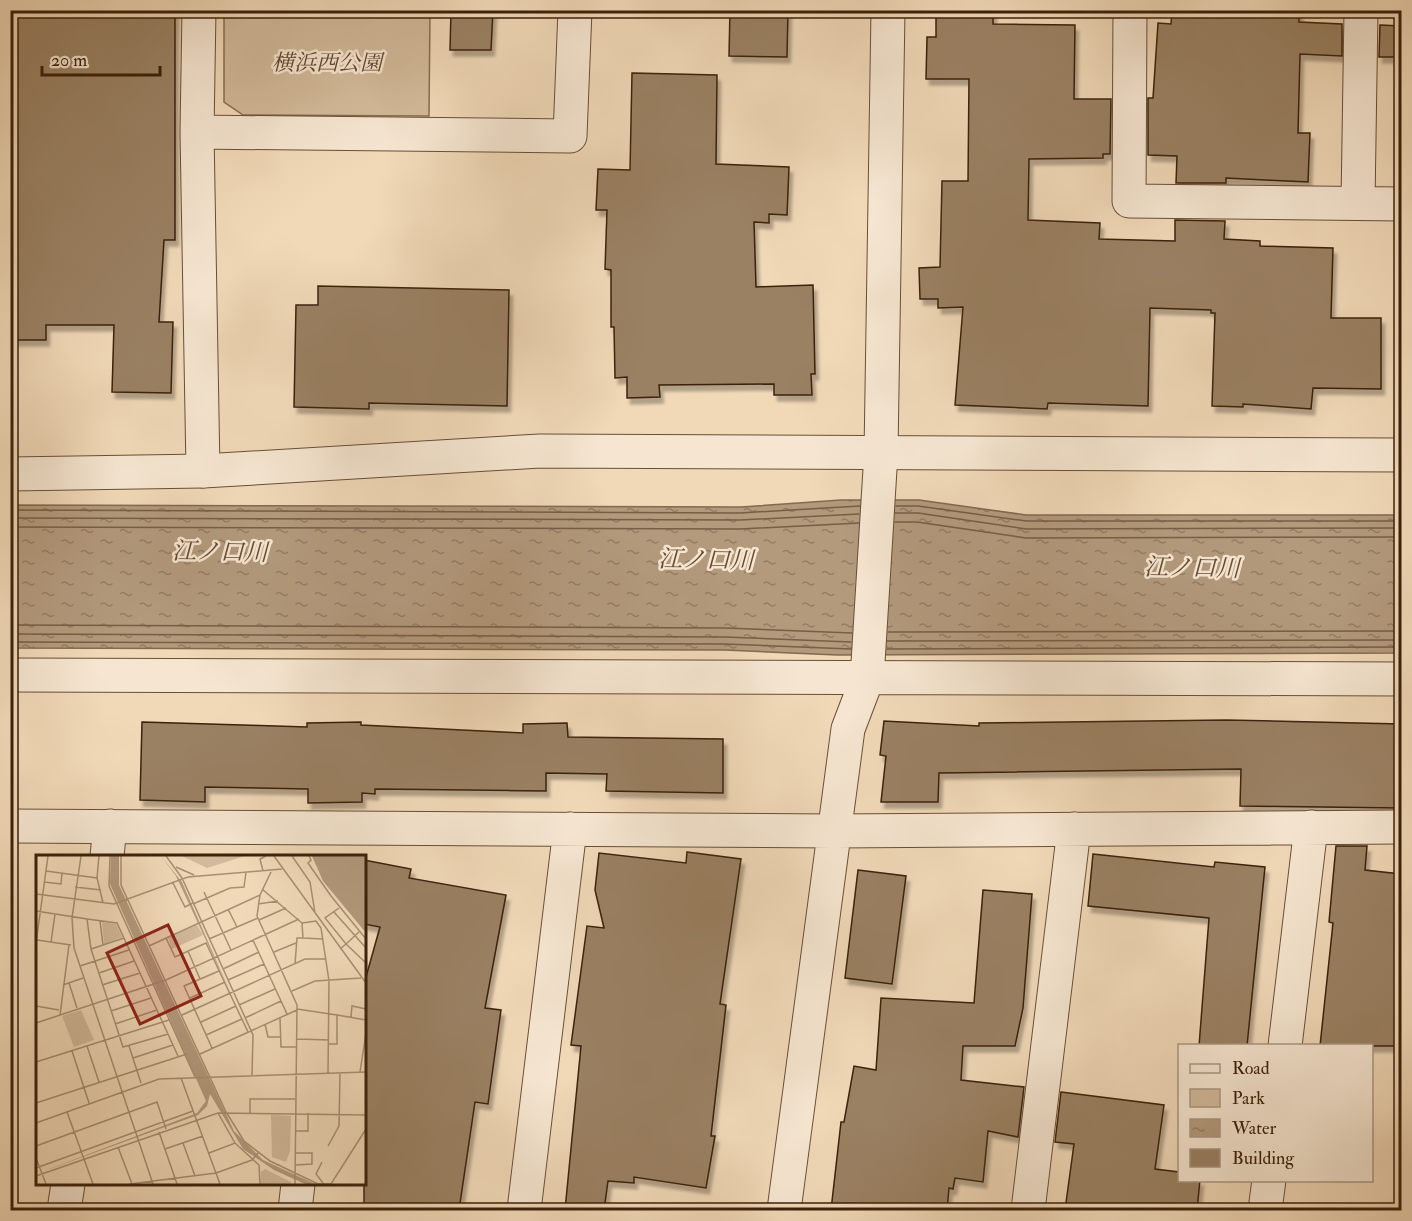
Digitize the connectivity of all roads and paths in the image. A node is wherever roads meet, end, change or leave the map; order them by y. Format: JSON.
{"nodes":[{"id":1,"x":199,"y":10,"type":"edge"},
{"id":2,"x":575,"y":10,"type":"edge"},
{"id":3,"x":888,"y":10,"type":"edge"},
{"id":4,"x":1130,"y":10,"type":"edge"},
{"id":5,"x":1361,"y":10,"type":"edge"},
{"id":6,"x":197,"y":132,"type":"junction"},
{"id":7,"x":1358,"y":203,"type":"junction"},
{"id":8,"x":1401,"y":204,"type":"edge"},
{"id":9,"x":881,"y":453,"type":"junction"},
{"id":10,"x":1401,"y":455,"type":"edge"},
{"id":11,"x":203,"y":471,"type":"junction"},
{"id":12,"x":10,"y":474,"type":"edge"},
{"id":13,"x":10,"y":675,"type":"edge"},
{"id":14,"x":867,"y":679,"type":"junction"},
{"id":15,"x":1401,"y":679,"type":"edge"},
{"id":16,"x":10,"y":826,"type":"edge"},
{"id":17,"x":1311,"y":827,"type":"junction"},
{"id":18,"x":1401,"y":827,"type":"edge"},
{"id":19,"x":570,"y":829,"type":"junction"},
{"id":20,"x":1074,"y":829,"type":"junction"},
{"id":21,"x":834,"y":831,"type":"junction"},
{"id":22,"x":109,"y":841,"type":"edge"},
{"id":23,"x":340,"y":842,"type":"edge"},
{"id":24,"x":1285,"y":1044,"type":"edge"},
{"id":25,"x":1269,"y":1182,"type":"edge"},
{"id":26,"x":68,"y":1185,"type":"edge"},
{"id":27,"x":298,"y":1185,"type":"edge"},
{"id":28,"x":64,"y":1210,"type":"edge"},
{"id":29,"x":295,"y":1210,"type":"edge"},
{"id":30,"x":524,"y":1210,"type":"edge"},
{"id":31,"x":784,"y":1210,"type":"edge"},
{"id":32,"x":1028,"y":1210,"type":"edge"},
{"id":33,"x":1265,"y":1210,"type":"edge"}],
"edges":[{"from":1,"to":6,"type":"street"},
{"from":2,"to":6,"type":"street"},
{"from":3,"to":9,"type":"street"},
{"from":4,"to":7,"type":"street"},
{"from":5,"to":7,"type":"street"},
{"from":6,"to":11,"type":"street"},
{"from":7,"to":8,"type":"street"},
{"from":9,"to":10,"type":"street"},
{"from":9,"to":11,"type":"street"},
{"from":9,"to":14,"type":"street"},
{"from":11,"to":12,"type":"street"},
{"from":13,"to":14,"type":"street"},
{"from":14,"to":15,"type":"street"},
{"from":14,"to":21,"type":"street"},
{"from":16,"to":22,"type":"street"},
{"from":17,"to":18,"type":"street"},
{"from":17,"to":20,"type":"street"},
{"from":17,"to":24,"type":"street"},
{"from":19,"to":21,"type":"street"},
{"from":19,"to":23,"type":"street"},
{"from":19,"to":30,"type":"street"},
{"from":20,"to":21,"type":"street"},
{"from":20,"to":32,"type":"street"},
{"from":21,"to":31,"type":"street"},
{"from":22,"to":23,"type":"street"},
{"from":25,"to":33,"type":"street"},
{"from":26,"to":28,"type":"street"},
{"from":27,"to":29,"type":"street"}]}
